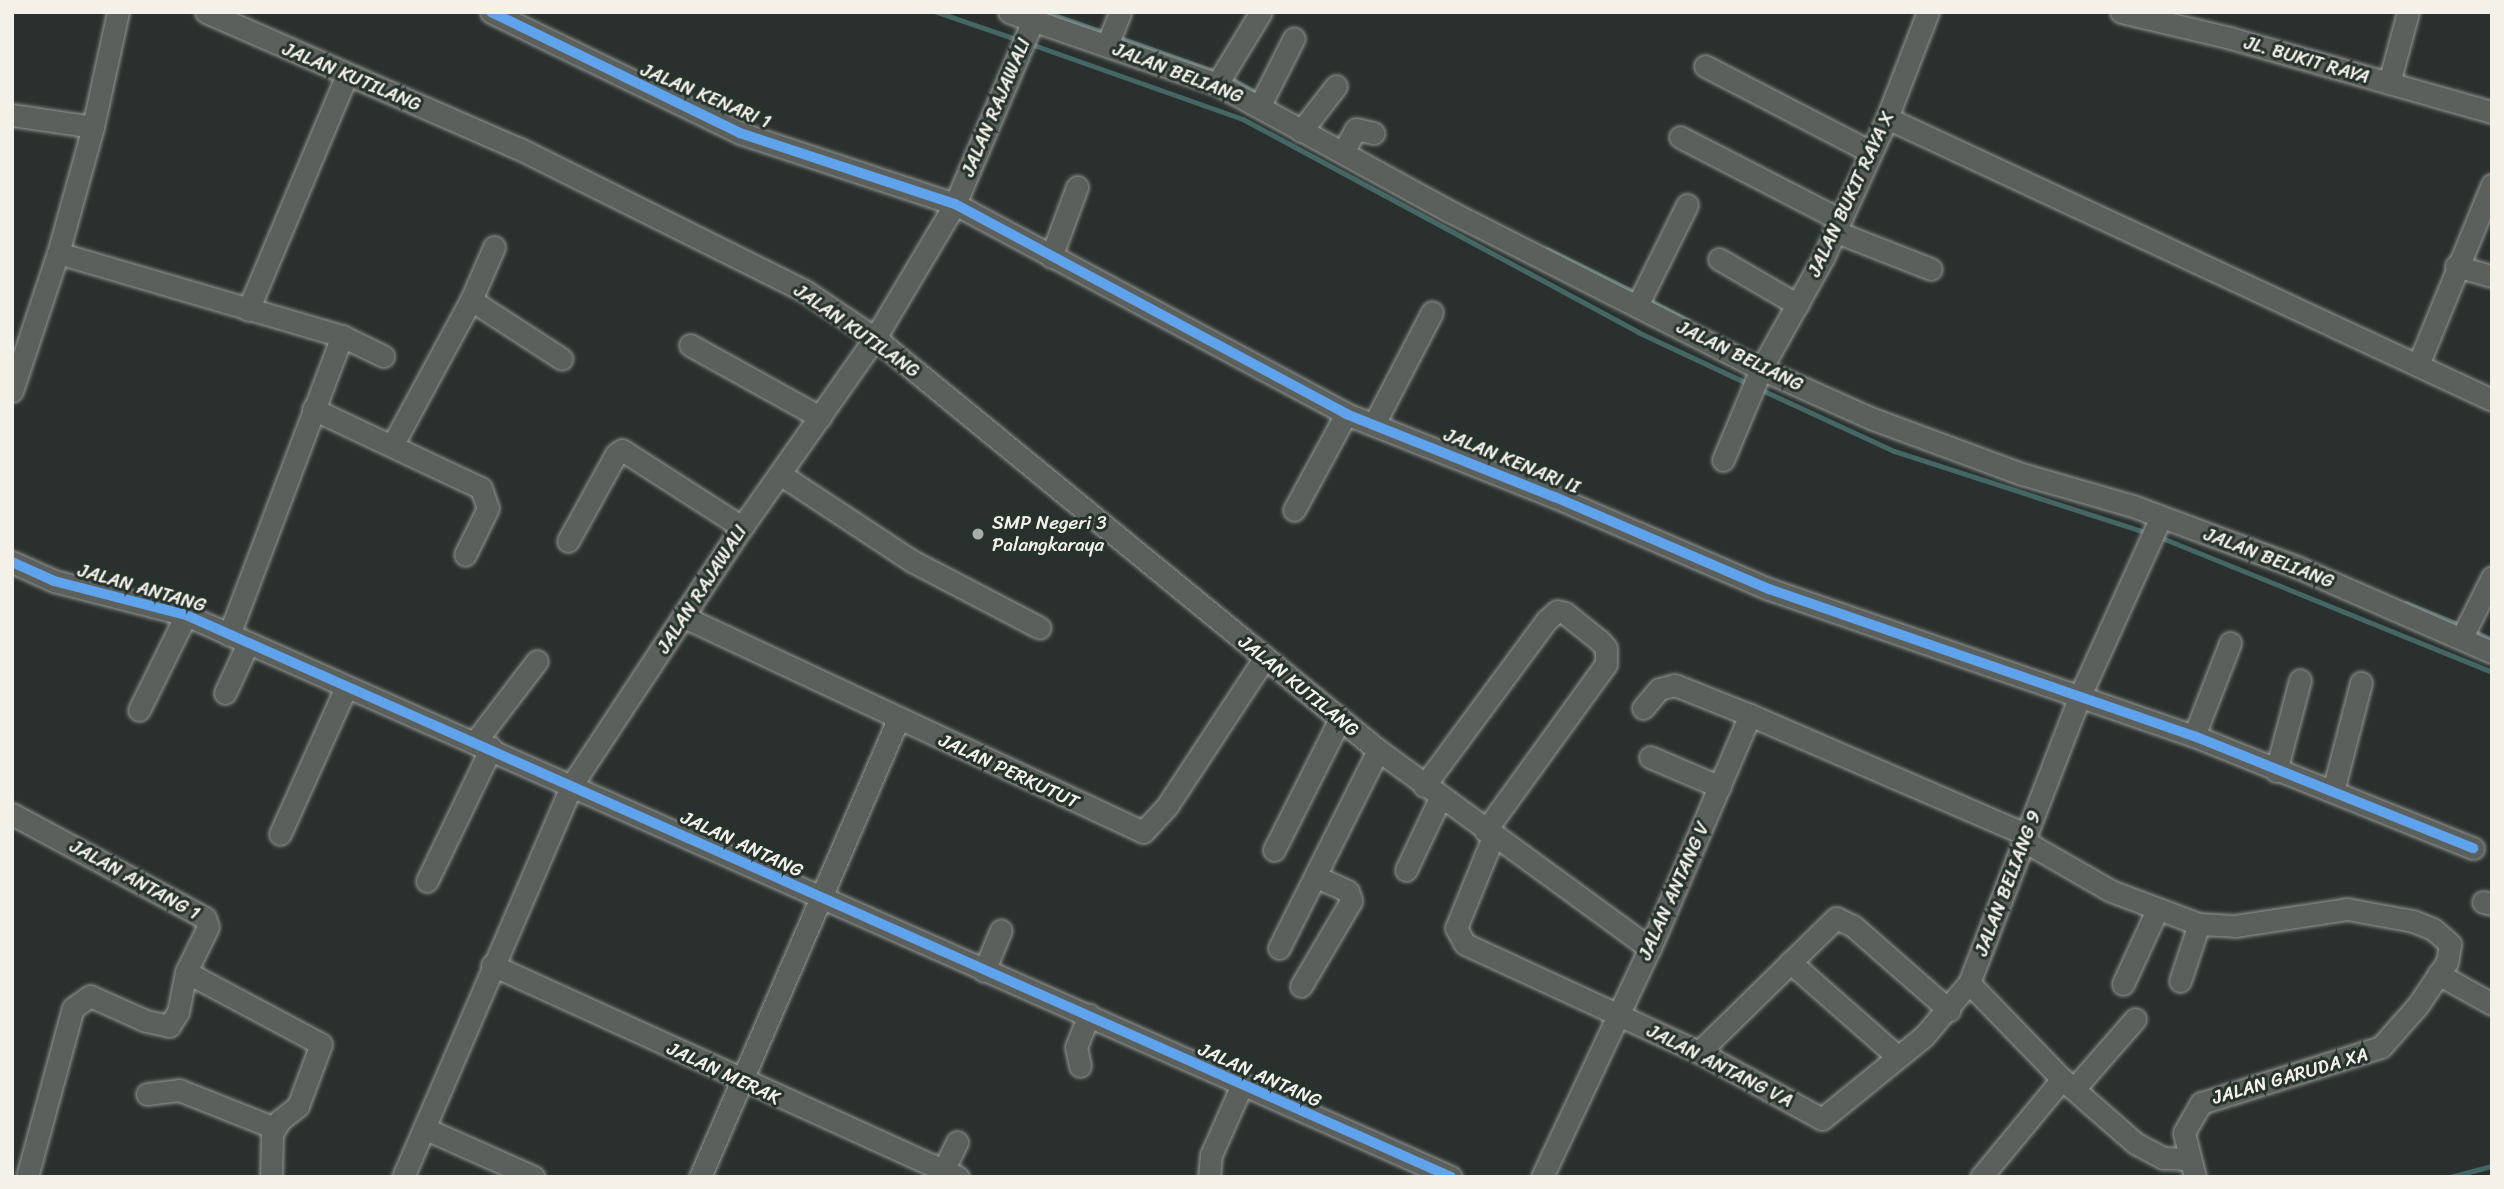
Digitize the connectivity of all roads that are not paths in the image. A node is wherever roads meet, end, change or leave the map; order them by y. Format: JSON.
{"nodes":[{"id":1,"x":118,"y":12,"type":"edge"},
{"id":2,"x":206,"y":12,"type":"edge"},
{"id":3,"x":491,"y":12,"type":"edge"},
{"id":4,"x":1120,"y":12,"type":"edge"},
{"id":5,"x":1261,"y":12,"type":"edge"},
{"id":6,"x":1928,"y":12,"type":"edge"},
{"id":7,"x":2121,"y":12,"type":"edge"},
{"id":8,"x":2408,"y":12,"type":"edge"},
{"id":9,"x":1023,"y":15,"type":"edge"},
{"id":10,"x":229,"y":18,"type":"edge"},
{"id":11,"x":1062,"y":20,"type":"edge"},
{"id":12,"x":1294,"y":38,"type":"dead end"},
{"id":13,"x":1107,"y":45,"type":"junction"},
{"id":14,"x":1705,"y":66,"type":"dead end"},
{"id":15,"x":347,"y":75,"type":"junction"},
{"id":16,"x":2389,"y":83,"type":"junction"},
{"id":17,"x":1217,"y":84,"type":"junction"},
{"id":18,"x":1336,"y":86,"type":"dead end"},
{"id":19,"x":1259,"y":107,"type":"junction"},
{"id":20,"x":2492,"y":112,"type":"edge"},
{"id":21,"x":12,"y":116,"type":"edge"},
{"id":22,"x":1888,"y":118,"type":"junction"},
{"id":23,"x":93,"y":127,"type":"junction"},
{"id":24,"x":1301,"y":131,"type":"junction"},
{"id":25,"x":1374,"y":133,"type":"dead end"},
{"id":26,"x":1680,"y":137,"type":"dead end"},
{"id":27,"x":1342,"y":152,"type":"junction"},
{"id":28,"x":1871,"y":152,"type":"junction"},
{"id":29,"x":2492,"y":185,"type":"edge"},
{"id":30,"x":1077,"y":187,"type":"dead end"},
{"id":31,"x":955,"y":204,"type":"junction"},
{"id":32,"x":1687,"y":205,"type":"dead end"},
{"id":33,"x":1837,"y":225,"type":"junction"},
{"id":34,"x":494,"y":247,"type":"dead end"},
{"id":35,"x":58,"y":253,"type":"junction"},
{"id":36,"x":1051,"y":257,"type":"junction"},
{"id":37,"x":1718,"y":259,"type":"dead end"},
{"id":38,"x":2456,"y":266,"type":"junction"},
{"id":39,"x":1931,"y":269,"type":"dead end"},
{"id":40,"x":2492,"y":276,"type":"edge"},
{"id":41,"x":471,"y":300,"type":"junction"},
{"id":42,"x":1798,"y":305,"type":"junction"},
{"id":43,"x":1637,"y":306,"type":"junction"},
{"id":44,"x":248,"y":310,"type":"junction"},
{"id":45,"x":1432,"y":312,"type":"dead end"},
{"id":46,"x":342,"y":336,"type":"junction"},
{"id":47,"x":875,"y":338,"type":"junction"},
{"id":48,"x":690,"y":345,"type":"dead end"},
{"id":49,"x":383,"y":356,"type":"dead end"},
{"id":50,"x":562,"y":359,"type":"dead end"},
{"id":51,"x":2418,"y":365,"type":"junction"},
{"id":52,"x":1761,"y":369,"type":"junction"},
{"id":53,"x":12,"y":391,"type":"edge"},
{"id":54,"x":2492,"y":400,"type":"edge"},
{"id":55,"x":313,"y":409,"type":"junction"},
{"id":56,"x":1346,"y":414,"type":"junction"},
{"id":57,"x":820,"y":416,"type":"junction"},
{"id":58,"x":1374,"y":424,"type":"junction"},
{"id":59,"x":393,"y":444,"type":"junction"},
{"id":60,"x":1723,"y":460,"type":"dead end"},
{"id":61,"x":780,"y":474,"type":"junction"},
{"id":62,"x":1294,"y":510,"type":"dead end"},
{"id":63,"x":2161,"y":517,"type":"junction"},
{"id":64,"x":742,"y":527,"type":"junction"},
{"id":65,"x":568,"y":541,"type":"dead end"},
{"id":66,"x":465,"y":555,"type":"dead end"},
{"id":67,"x":12,"y":562,"type":"edge"},
{"id":68,"x":2492,"y":577,"type":"edge"},
{"id":69,"x":186,"y":615,"type":"junction"},
{"id":70,"x":684,"y":617,"type":"junction"},
{"id":71,"x":1040,"y":628,"type":"dead end"},
{"id":72,"x":2462,"y":637,"type":"junction"},
{"id":73,"x":239,"y":639,"type":"junction"},
{"id":74,"x":2230,"y":643,"type":"dead end"},
{"id":75,"x":2492,"y":652,"type":"edge"},
{"id":76,"x":1264,"y":659,"type":"junction"},
{"id":77,"x":537,"y":661,"type":"dead end"},
{"id":78,"x":2300,"y":680,"type":"dead end"},
{"id":79,"x":2361,"y":683,"type":"dead end"},
{"id":80,"x":346,"y":687,"type":"junction"},
{"id":81,"x":225,"y":693,"type":"dead end"},
{"id":82,"x":2079,"y":698,"type":"junction"},
{"id":83,"x":1643,"y":708,"type":"dead end"},
{"id":84,"x":139,"y":710,"type":"dead end"},
{"id":85,"x":1750,"y":715,"type":"junction"},
{"id":86,"x":1339,"y":719,"type":"junction"},
{"id":87,"x":898,"y":720,"type":"junction"},
{"id":88,"x":2194,"y":736,"type":"junction"},
{"id":89,"x":483,"y":745,"type":"junction"},
{"id":90,"x":1378,"y":750,"type":"junction"},
{"id":91,"x":1650,"y":757,"type":"dead end"},
{"id":92,"x":2276,"y":771,"type":"junction"},
{"id":93,"x":571,"y":786,"type":"junction"},
{"id":94,"x":1720,"y":787,"type":"junction"},
{"id":95,"x":2333,"y":791,"type":"junction"},
{"id":96,"x":1432,"y":792,"type":"junction"},
{"id":97,"x":12,"y":814,"type":"edge"},
{"id":98,"x":280,"y":834,"type":"dead end"},
{"id":99,"x":1489,"y":834,"type":"junction"},
{"id":100,"x":2026,"y":838,"type":"junction"},
{"id":101,"x":2473,"y":848,"type":"dead end"},
{"id":102,"x":1274,"y":850,"type":"dead end"},
{"id":103,"x":1406,"y":870,"type":"dead end"},
{"id":104,"x":1315,"y":877,"type":"junction"},
{"id":105,"x":427,"y":881,"type":"dead end"},
{"id":106,"x":822,"y":900,"type":"junction"},
{"id":107,"x":2157,"y":910,"type":"junction"},
{"id":108,"x":2199,"y":924,"type":"junction"},
{"id":109,"x":1001,"y":930,"type":"dead end"},
{"id":110,"x":1279,"y":948,"type":"dead end"},
{"id":111,"x":1650,"y":948,"type":"junction"},
{"id":112,"x":1790,"y":962,"type":"junction"},
{"id":113,"x":492,"y":965,"type":"junction"},
{"id":114,"x":984,"y":971,"type":"junction"},
{"id":115,"x":186,"y":972,"type":"junction"},
{"id":116,"x":2438,"y":974,"type":"junction"},
{"id":117,"x":2180,"y":981,"type":"dead end"},
{"id":118,"x":1969,"y":983,"type":"junction"},
{"id":119,"x":2123,"y":984,"type":"dead end"},
{"id":120,"x":1301,"y":986,"type":"dead end"},
{"id":121,"x":2492,"y":1004,"type":"edge"},
{"id":122,"x":1949,"y":1010,"type":"junction"},
{"id":123,"x":1089,"y":1015,"type":"junction"},
{"id":124,"x":1618,"y":1015,"type":"junction"},
{"id":125,"x":2135,"y":1019,"type":"dead end"},
{"id":126,"x":1699,"y":1052,"type":"junction"},
{"id":127,"x":1895,"y":1055,"type":"junction"},
{"id":128,"x":1080,"y":1066,"type":"dead end"},
{"id":129,"x":742,"y":1082,"type":"junction"},
{"id":130,"x":2068,"y":1084,"type":"junction"},
{"id":131,"x":1241,"y":1087,"type":"junction"},
{"id":132,"x":147,"y":1094,"type":"dead end"},
{"id":133,"x":1822,"y":1119,"type":"joint"},
{"id":134,"x":275,"y":1128,"type":"junction"},
{"id":135,"x":424,"y":1128,"type":"junction"},
{"id":136,"x":957,"y":1142,"type":"dead end"},
{"id":137,"x":2192,"y":1168,"type":"edge"},
{"id":138,"x":947,"y":1174,"type":"edge"},
{"id":139,"x":27,"y":1177,"type":"edge"},
{"id":140,"x":271,"y":1177,"type":"edge"},
{"id":141,"x":403,"y":1177,"type":"edge"},
{"id":142,"x":534,"y":1177,"type":"edge"},
{"id":143,"x":700,"y":1177,"type":"edge"},
{"id":144,"x":1209,"y":1177,"type":"edge"},
{"id":145,"x":1451,"y":1177,"type":"edge"},
{"id":146,"x":1542,"y":1177,"type":"edge"},
{"id":147,"x":1981,"y":1177,"type":"edge"}],
"edges":[{"from":1,"to":23,"type":"street"},
{"from":2,"to":10,"type":"street","name":"JALAN KUTILANG"},
{"from":3,"to":31,"type":"street","name":"JALAN KENARI 1"},
{"from":4,"to":13,"type":"street"},
{"from":5,"to":17,"type":"street"},
{"from":6,"to":22,"type":"street","name":"JALAN BUKIT RAYA X"},
{"from":7,"to":16,"type":"street","name":"JL. BUKIT RAYA"},
{"from":8,"to":16,"type":"street"},
{"from":9,"to":11,"type":"street","name":"JALAN BELIANG"},
{"from":9,"to":31,"type":"street","name":"JALAN RAJAWALI"},
{"from":10,"to":15,"type":"street","name":"JALAN KUTILANG"},
{"from":11,"to":13,"type":"street","name":"JALAN BELIANG"},
{"from":12,"to":19,"type":"street"},
{"from":13,"to":17,"type":"street","name":"JALAN BELIANG"},
{"from":14,"to":28,"type":"street"},
{"from":15,"to":44,"type":"street"},
{"from":15,"to":47,"type":"street","name":"JALAN KUTILANG"},
{"from":16,"to":20,"type":"street","name":"JL. BUKIT RAYA"},
{"from":17,"to":19,"type":"street","name":"JALAN BELIANG"},
{"from":18,"to":24,"type":"street"},
{"from":19,"to":24,"type":"street","name":"JALAN BELIANG"},
{"from":21,"to":23,"type":"street"},
{"from":22,"to":28,"type":"street","name":"JALAN BUKIT RAYA X"},
{"from":22,"to":51,"type":"street"},
{"from":23,"to":35,"type":"street"},
{"from":24,"to":27,"type":"street","name":"JALAN BELIANG"},
{"from":25,"to":27,"type":"street"},
{"from":26,"to":33,"type":"street"},
{"from":27,"to":43,"type":"street","name":"JALAN BELIANG"},
{"from":28,"to":33,"type":"street","name":"JALAN BUKIT RAYA X"},
{"from":29,"to":38,"type":"street"},
{"from":30,"to":36,"type":"street"},
{"from":31,"to":36,"type":"street","name":"JALAN KENARI II"},
{"from":31,"to":47,"type":"street","name":"JALAN RAJAWALI"},
{"from":32,"to":43,"type":"street"},
{"from":33,"to":39,"type":"street"},
{"from":33,"to":42,"type":"street","name":"JALAN BUKIT RAYA X"},
{"from":34,"to":41,"type":"street"},
{"from":35,"to":44,"type":"street"},
{"from":35,"to":53,"type":"street"},
{"from":36,"to":56,"type":"street","name":"JALAN KENARI II"},
{"from":37,"to":42,"type":"street"},
{"from":38,"to":40,"type":"street"},
{"from":38,"to":51,"type":"street"},
{"from":41,"to":50,"type":"street"},
{"from":41,"to":59,"type":"street"},
{"from":42,"to":52,"type":"street","name":"JALAN BUKIT RAYA X"},
{"from":43,"to":52,"type":"street","name":"JALAN BELIANG"},
{"from":44,"to":46,"type":"street"},
{"from":45,"to":58,"type":"street"},
{"from":46,"to":49,"type":"street"},
{"from":46,"to":55,"type":"street"},
{"from":47,"to":57,"type":"street","name":"JALAN RAJAWALI"},
{"from":47,"to":76,"type":"street","name":"JALAN KUTILANG"},
{"from":48,"to":57,"type":"street"},
{"from":51,"to":54,"type":"street"},
{"from":52,"to":60,"type":"street","name":"JALAN BUKIT RAYA X"},
{"from":52,"to":63,"type":"street","name":"JALAN BELIANG"},
{"from":55,"to":59,"type":"street"},
{"from":55,"to":73,"type":"street"},
{"from":56,"to":58,"type":"street","name":"JALAN KENARI II"},
{"from":56,"to":62,"type":"street"},
{"from":57,"to":61,"type":"street","name":"JALAN RAJAWALI"},
{"from":58,"to":82,"type":"street","name":"JALAN KENARI II"},
{"from":59,"to":66,"type":"street"},
{"from":61,"to":64,"type":"street","name":"JALAN RAJAWALI"},
{"from":61,"to":71,"type":"street"},
{"from":63,"to":72,"type":"street","name":"JALAN BELIANG"},
{"from":63,"to":82,"type":"street","name":"JALAN BELIANG 9"},
{"from":64,"to":65,"type":"street"},
{"from":64,"to":70,"type":"street","name":"JALAN RAJAWALI"},
{"from":67,"to":69,"type":"street","name":"JALAN ANTANG"},
{"from":68,"to":72,"type":"street"},
{"from":69,"to":73,"type":"street","name":"JALAN ANTANG"},
{"from":69,"to":84,"type":"street"},
{"from":70,"to":87,"type":"street","name":"JALAN PERKUTUT"},
{"from":70,"to":93,"type":"street","name":"JALAN RAJAWALI"},
{"from":72,"to":75,"type":"street","name":"JALAN BELIANG"},
{"from":73,"to":80,"type":"street","name":"JALAN ANTANG"},
{"from":73,"to":81,"type":"street"},
{"from":74,"to":88,"type":"street"},
{"from":76,"to":86,"type":"street","name":"JALAN KUTILANG"},
{"from":76,"to":87,"type":"street","name":"JALAN PERKUTUT"},
{"from":77,"to":89,"type":"street"},
{"from":78,"to":92,"type":"street"},
{"from":79,"to":95,"type":"street"},
{"from":80,"to":89,"type":"street","name":"JALAN ANTANG"},
{"from":80,"to":98,"type":"street"},
{"from":82,"to":88,"type":"street","name":"JALAN KENARI II"},
{"from":82,"to":100,"type":"street","name":"JALAN BELIANG 9"},
{"from":83,"to":85,"type":"street"},
{"from":85,"to":94,"type":"street","name":"JALAN ANTANG V"},
{"from":85,"to":100,"type":"street","name":"JALAN GARUDA XA"},
{"from":86,"to":90,"type":"street","name":"JALAN KUTILANG"},
{"from":86,"to":102,"type":"street"},
{"from":87,"to":106,"type":"street"},
{"from":88,"to":92,"type":"street","name":"JALAN KENARI II"},
{"from":89,"to":93,"type":"street","name":"JALAN ANTANG"},
{"from":89,"to":105,"type":"street"},
{"from":90,"to":96,"type":"street","name":"JALAN KUTILANG"},
{"from":90,"to":104,"type":"street"},
{"from":91,"to":94,"type":"street"},
{"from":92,"to":95,"type":"street","name":"JALAN KENARI II"},
{"from":93,"to":106,"type":"street","name":"JALAN ANTANG"},
{"from":93,"to":113,"type":"street","name":"JALAN RAJAWALI"},
{"from":94,"to":111,"type":"street","name":"JALAN ANTANG V"},
{"from":95,"to":101,"type":"street","name":"JALAN KENARI II"},
{"from":96,"to":99,"type":"street","name":"JALAN KUTILANG"},
{"from":96,"to":99,"type":"street"},
{"from":96,"to":103,"type":"street"},
{"from":97,"to":115,"type":"street","name":"JALAN ANTANG 1"},
{"from":99,"to":111,"type":"street","name":"JALAN KUTILANG"},
{"from":99,"to":124,"type":"street","name":"JALAN ANTANG VA"},
{"from":100,"to":107,"type":"street","name":"JALAN GARUDA XA"},
{"from":100,"to":118,"type":"street","name":"JALAN BELIANG 9"},
{"from":104,"to":110,"type":"street"},
{"from":104,"to":120,"type":"street"},
{"from":106,"to":114,"type":"street","name":"JALAN ANTANG"},
{"from":106,"to":129,"type":"street"},
{"from":107,"to":108,"type":"street","name":"JALAN GARUDA XA"},
{"from":107,"to":119,"type":"street"},
{"from":108,"to":116,"type":"street","name":"JALAN GARUDA XA"},
{"from":108,"to":117,"type":"street"},
{"from":109,"to":114,"type":"street"},
{"from":111,"to":124,"type":"street","name":"JALAN ANTANG V"},
{"from":112,"to":122,"type":"street"},
{"from":112,"to":126,"type":"street"},
{"from":112,"to":127,"type":"street"},
{"from":113,"to":129,"type":"street","name":"JALAN MERAK"},
{"from":113,"to":135,"type":"street","name":"JALAN RAJAWALI"},
{"from":114,"to":123,"type":"street","name":"JALAN ANTANG"},
{"from":115,"to":134,"type":"street"},
{"from":115,"to":139,"type":"street","name":"JALAN ANTANG 1"},
{"from":116,"to":121,"type":"street"},
{"from":116,"to":137,"type":"street","name":"JALAN GARUDA XA"},
{"from":118,"to":122,"type":"street","name":"JALAN BELIANG 9"},
{"from":118,"to":130,"type":"street"},
{"from":122,"to":127,"type":"street","name":"JALAN BELIANG 9"},
{"from":123,"to":128,"type":"street"},
{"from":123,"to":131,"type":"street","name":"JALAN ANTANG"},
{"from":124,"to":126,"type":"street","name":"JALAN ANTANG VA"},
{"from":124,"to":146,"type":"street","name":"JALAN ANTANG V"},
{"from":125,"to":130,"type":"street"},
{"from":126,"to":133,"type":"street","name":"JALAN ANTANG VA"},
{"from":127,"to":133,"type":"street","name":"JALAN BELIANG 9"},
{"from":129,"to":138,"type":"street","name":"JALAN MERAK"},
{"from":129,"to":143,"type":"street"},
{"from":130,"to":137,"type":"street"},
{"from":130,"to":147,"type":"street"},
{"from":131,"to":144,"type":"street"},
{"from":131,"to":145,"type":"street","name":"JALAN ANTANG"},
{"from":132,"to":134,"type":"street"},
{"from":134,"to":140,"type":"street"},
{"from":135,"to":141,"type":"street","name":"JALAN RAJAWALI"},
{"from":135,"to":142,"type":"street"},
{"from":136,"to":138,"type":"street"}]}
